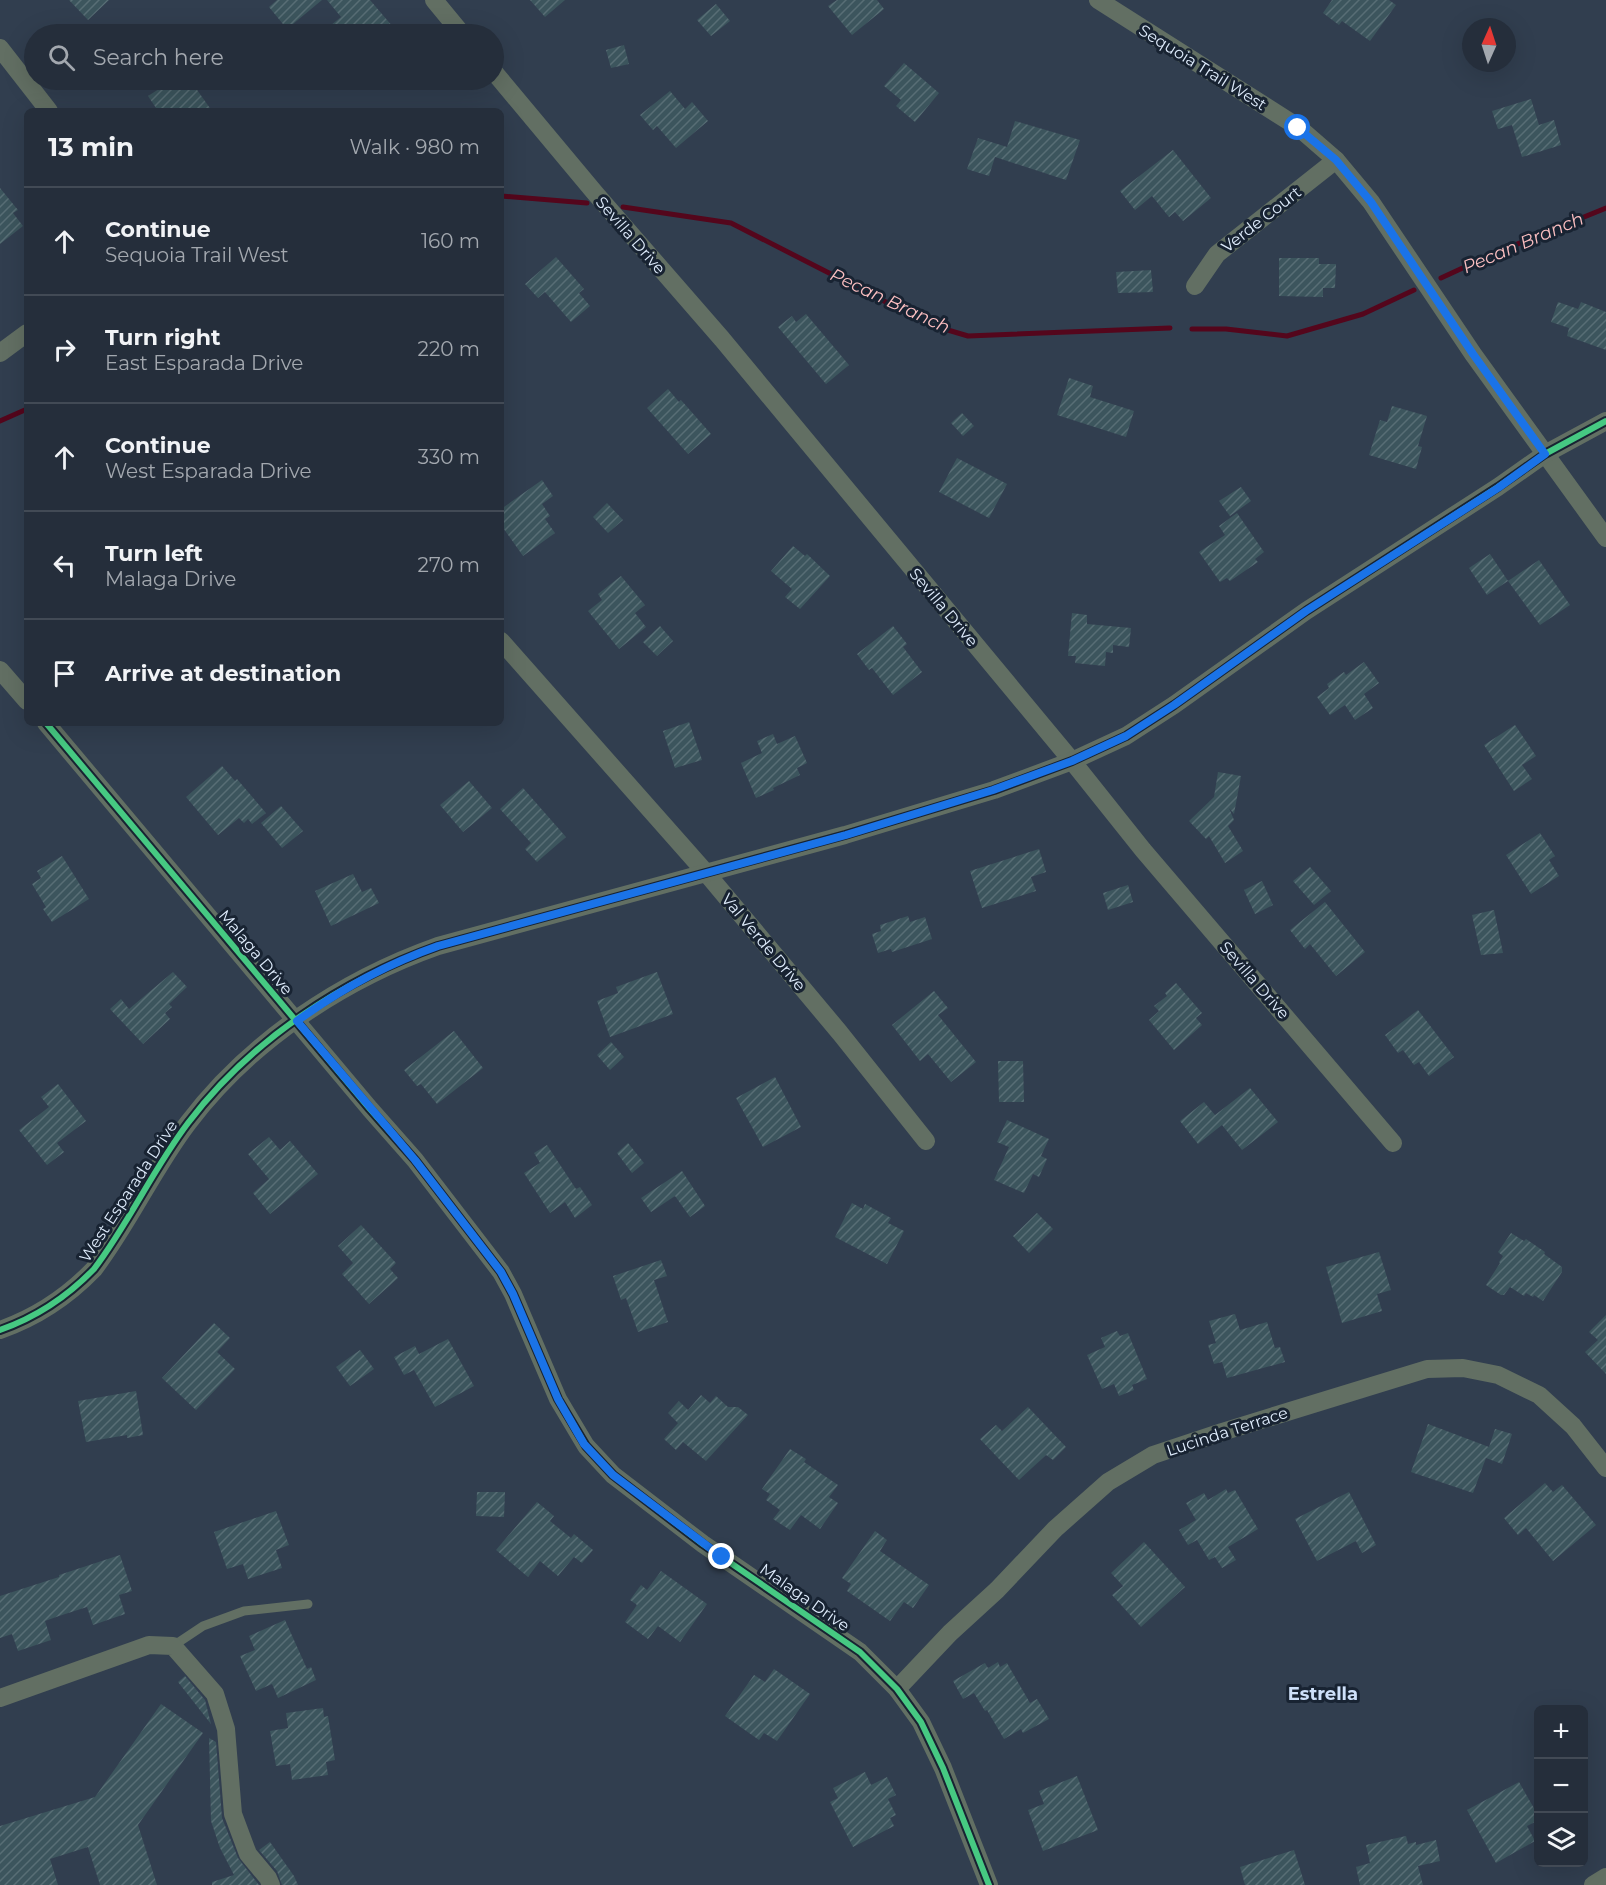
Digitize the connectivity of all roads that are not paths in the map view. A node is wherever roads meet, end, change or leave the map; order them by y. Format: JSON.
{"nodes":[{"id":1,"x":434,"y":0,"type":"edge"},
{"id":2,"x":1098,"y":0,"type":"edge"},
{"id":3,"x":454,"y":24,"type":"edge"},
{"id":4,"x":0,"y":48,"type":"edge"},
{"id":5,"x":24,"y":79,"type":"edge"},
{"id":6,"x":504,"y":84,"type":"edge"},
{"id":7,"x":33,"y":90,"type":"edge"},
{"id":8,"x":47,"y":108,"type":"edge"},
{"id":9,"x":1336,"y":160,"type":"junction"},
{"id":10,"x":1194,"y":286,"type":"dead end"},
{"id":11,"x":24,"y":335,"type":"edge"},
{"id":12,"x":0,"y":353,"type":"edge"},
{"id":13,"x":1606,"y":421,"type":"edge"},
{"id":14,"x":1545,"y":454,"type":"junction"},
{"id":15,"x":1606,"y":538,"type":"edge"},
{"id":16,"x":504,"y":644,"type":"edge"},
{"id":17,"x":0,"y":670,"type":"edge"},
{"id":18,"x":24,"y":698,"type":"edge"},
{"id":19,"x":49,"y":726,"type":"edge"},
{"id":20,"x":1072,"y":761,"type":"junction"},
{"id":21,"x":707,"y":874,"type":"junction"},
{"id":22,"x":297,"y":1021,"type":"junction"},
{"id":23,"x":926,"y":1141,"type":"dead end"},
{"id":24,"x":1393,"y":1143,"type":"dead end"},
{"id":25,"x":0,"y":1330,"type":"edge"},
{"id":26,"x":1606,"y":1468,"type":"edge"},
{"id":27,"x":308,"y":1604,"type":"dead end"},
{"id":28,"x":173,"y":1646,"type":"junction"},
{"id":29,"x":897,"y":1689,"type":"junction"},
{"id":30,"x":0,"y":1698,"type":"edge"},
{"id":31,"x":1606,"y":1877,"type":"edge"},
{"id":32,"x":271,"y":1885,"type":"edge"},
{"id":33,"x":989,"y":1885,"type":"edge"},
{"id":34,"x":1593,"y":1885,"type":"edge"}],
"edges":[{"from":1,"to":3,"type":"street"},
{"from":2,"to":9,"type":"street","name":"Sequoia Trail West"},
{"from":4,"to":5,"type":"street"},
{"from":6,"to":20,"type":"street","name":"Sevilla Drive"},
{"from":7,"to":8,"type":"street"},
{"from":9,"to":10,"type":"street","name":"Verde Court"},
{"from":9,"to":14,"type":"street","name":"Sequoia Trail West"},
{"from":11,"to":12,"type":"street"},
{"from":13,"to":14,"type":"street","name":"West Esparada Drive"},
{"from":14,"to":15,"type":"street","name":"Sequoia Trail West"},
{"from":14,"to":20,"type":"street","name":"West Esparada Drive"},
{"from":16,"to":21,"type":"street","name":"Val Verde Drive"},
{"from":17,"to":18,"type":"street"},
{"from":19,"to":22,"type":"street","name":"Malaga Drive"},
{"from":20,"to":21,"type":"street","name":"West Esparada Drive"},
{"from":20,"to":24,"type":"street","name":"Sevilla Drive"},
{"from":21,"to":22,"type":"street","name":"West Esparada Drive"},
{"from":21,"to":23,"type":"street","name":"Val Verde Drive"},
{"from":22,"to":25,"type":"street","name":"West Esparada Drive"},
{"from":22,"to":29,"type":"street","name":"Malaga Drive"},
{"from":26,"to":29,"type":"street","name":"Lucinda Terrace"},
{"from":27,"to":28,"type":"lane"},
{"from":28,"to":30,"type":"street"},
{"from":28,"to":32,"type":"street"},
{"from":29,"to":33,"type":"street","name":"Malaga Drive"},
{"from":31,"to":34,"type":"street"}]}
